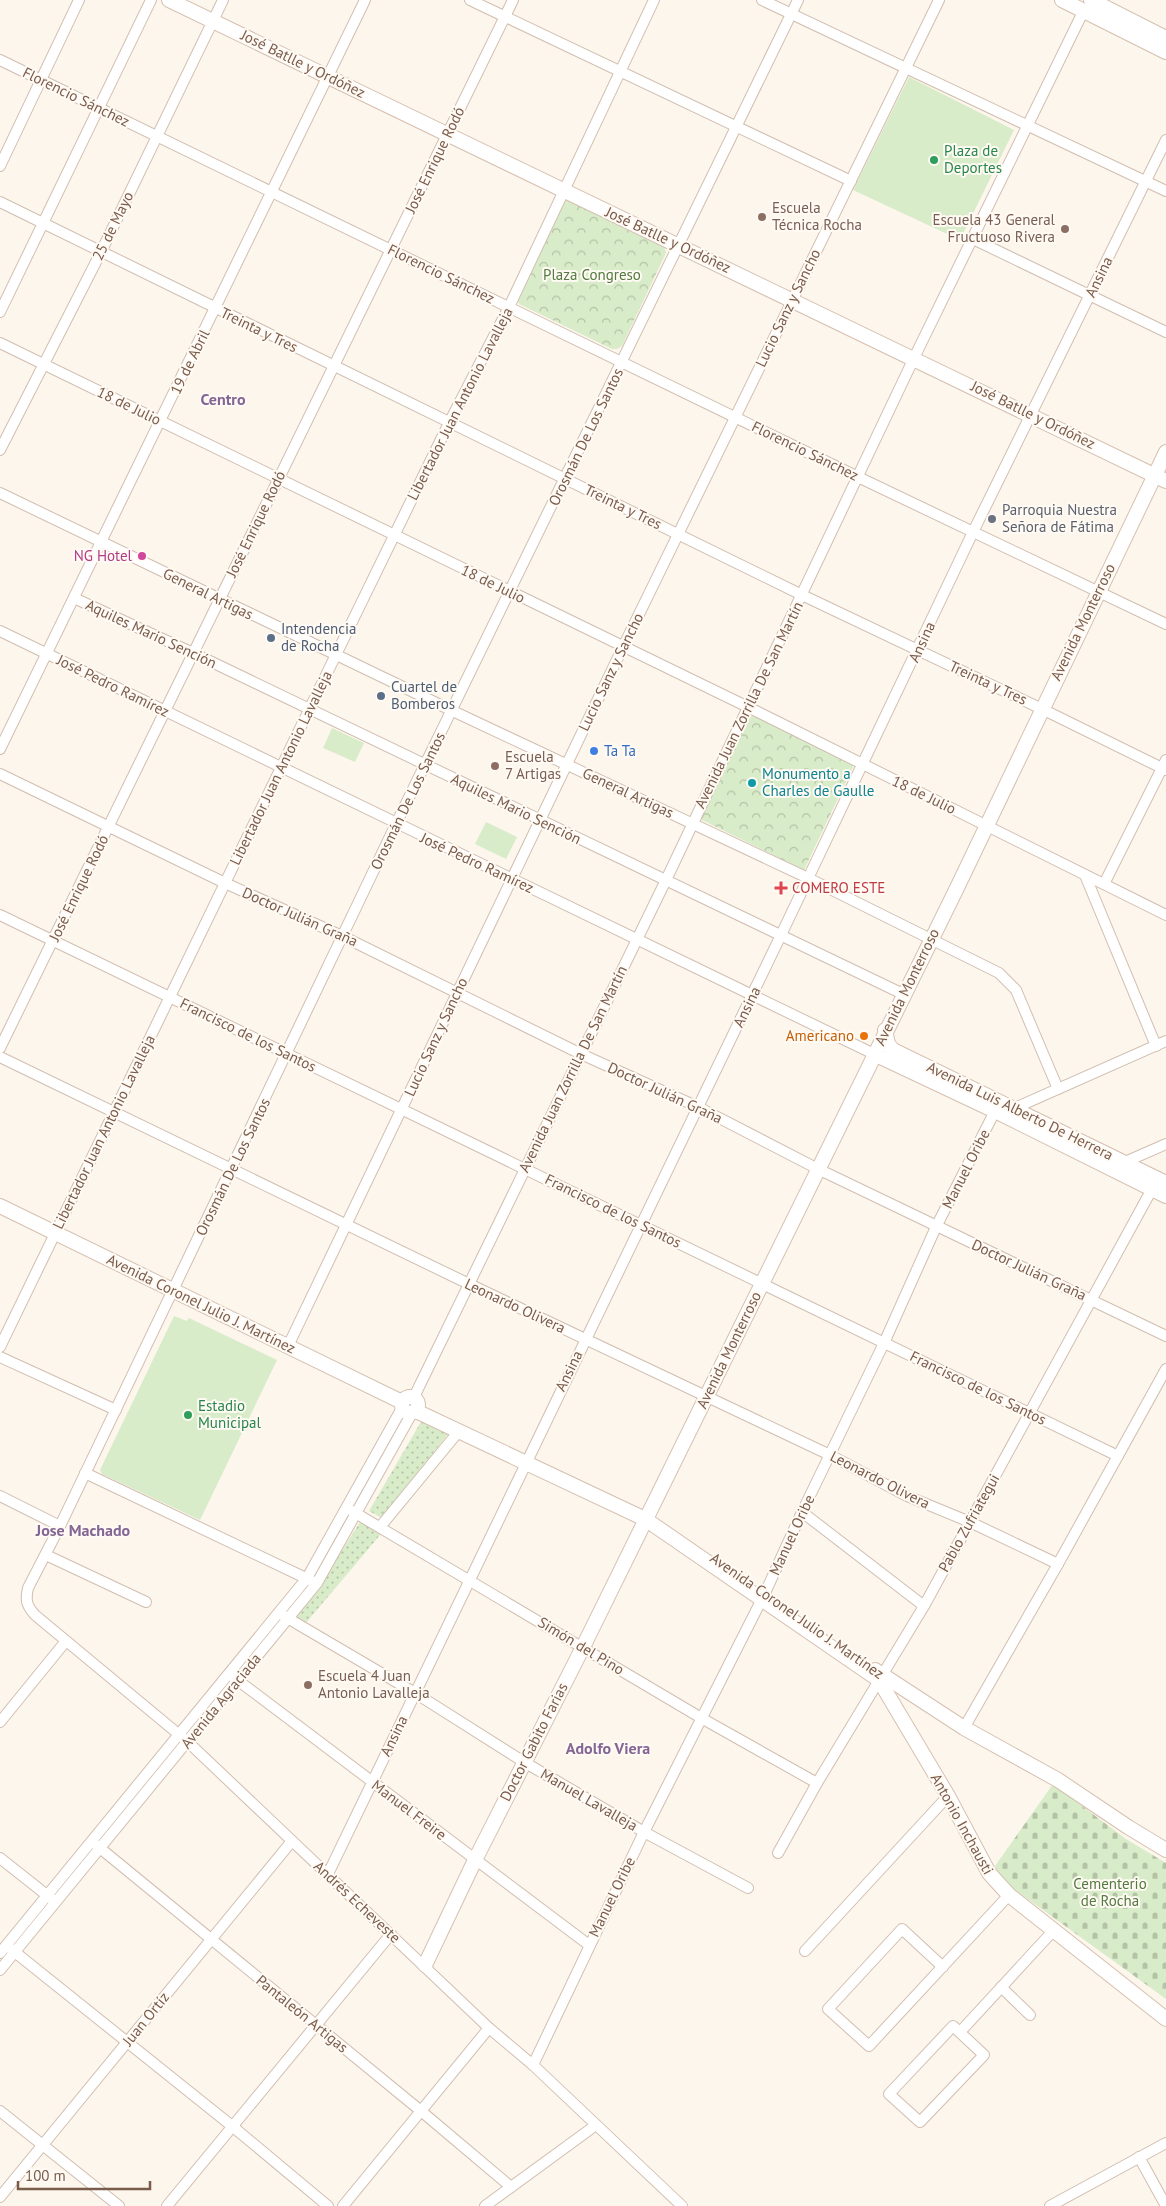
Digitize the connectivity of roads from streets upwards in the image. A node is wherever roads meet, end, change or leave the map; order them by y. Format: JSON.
{"nodes":[{"id":1,"x":79,"y":0,"type":"edge"},
{"id":2,"x":151,"y":0,"type":"edge"},
{"id":3,"x":169,"y":0,"type":"edge"},
{"id":4,"x":223,"y":0,"type":"edge"},
{"id":5,"x":365,"y":0,"type":"edge"},
{"id":6,"x":470,"y":0,"type":"edge"},
{"id":7,"x":513,"y":0,"type":"edge"},
{"id":8,"x":654,"y":0,"type":"edge"},
{"id":9,"x":762,"y":0,"type":"edge"},
{"id":10,"x":798,"y":0,"type":"edge"},
{"id":11,"x":938,"y":0,"type":"edge"},
{"id":12,"x":1094,"y":1,"type":"edge"},
{"id":13,"x":1073,"y":4,"type":"edge"},
{"id":14,"x":791,"y":14,"type":"junction"},
{"id":15,"x":505,"y":17,"type":"junction"},
{"id":16,"x":213,"y":21,"type":"junction"},
{"id":17,"x":1166,"y":38,"type":"edge"},
{"id":18,"x":1166,"y":52,"type":"edge"},
{"id":19,"x":0,"y":60,"type":"edge"},
{"id":20,"x":906,"y":68,"type":"junction"},
{"id":21,"x":620,"y":71,"type":"junction"},
{"id":22,"x":328,"y":77,"type":"junction"},
{"id":23,"x":41,"y":79,"type":"junction"},
{"id":24,"x":99,"y":108,"type":"junction"},
{"id":25,"x":736,"y":126,"type":"junction"},
{"id":26,"x":1026,"y":126,"type":"junction"},
{"id":27,"x":448,"y":133,"type":"junction"},
{"id":28,"x":157,"y":136,"type":"junction"},
{"id":29,"x":1166,"y":140,"type":"edge"},
{"id":30,"x":0,"y":166,"type":"edge"},
{"id":31,"x":850,"y":181,"type":"junction"},
{"id":32,"x":1145,"y":181,"type":"junction"},
{"id":33,"x":563,"y":190,"type":"junction"},
{"id":34,"x":272,"y":192,"type":"junction"},
{"id":35,"x":1166,"y":192,"type":"edge"},
{"id":36,"x":0,"y":202,"type":"edge"},
{"id":37,"x":43,"y":223,"type":"junction"},
{"id":38,"x":972,"y":239,"type":"junction"},
{"id":39,"x":678,"y":245,"type":"junction"},
{"id":40,"x":392,"y":250,"type":"junction"},
{"id":41,"x":101,"y":252,"type":"junction"},
{"id":42,"x":1090,"y":296,"type":"junction"},
{"id":43,"x":792,"y":299,"type":"junction"},
{"id":44,"x":509,"y":307,"type":"junction"},
{"id":45,"x":215,"y":308,"type":"junction"},
{"id":46,"x":0,"y":312,"type":"edge"},
{"id":47,"x":1166,"y":332,"type":"edge"},
{"id":48,"x":0,"y":343,"type":"edge"},
{"id":49,"x":914,"y":358,"type":"junction"},
{"id":50,"x":622,"y":362,"type":"junction"},
{"id":51,"x":45,"y":365,"type":"junction"},
{"id":52,"x":334,"y":366,"type":"junction"},
{"id":53,"x":1031,"y":414,"type":"junction"},
{"id":54,"x":735,"y":416,"type":"junction"},
{"id":55,"x":161,"y":421,"type":"junction"},
{"id":56,"x":450,"y":421,"type":"junction"},
{"id":57,"x":0,"y":450,"type":"edge"},
{"id":58,"x":1166,"y":452,"type":"edge"},
{"id":59,"x":858,"y":477,"type":"junction"},
{"id":60,"x":279,"y":478,"type":"junction"},
{"id":61,"x":565,"y":478,"type":"junction"},
{"id":62,"x":1160,"y":478,"type":"edge"},
{"id":63,"x":0,"y":493,"type":"edge"},
{"id":64,"x":973,"y":532,"type":"junction"},
{"id":65,"x":678,"y":534,"type":"junction"},
{"id":66,"x":394,"y":536,"type":"junction"},
{"id":67,"x":101,"y":542,"type":"junction"},
{"id":68,"x":1098,"y":591,"type":"junction"},
{"id":69,"x":510,"y":592,"type":"junction"},
{"id":70,"x":802,"y":595,"type":"junction"},
{"id":71,"x":74,"y":598,"type":"junction"},
{"id":72,"x":220,"y":600,"type":"junction"},
{"id":73,"x":1166,"y":624,"type":"edge"},
{"id":74,"x":0,"y":631,"type":"edge"},
{"id":75,"x":623,"y":647,"type":"junction"},
{"id":76,"x":918,"y":650,"type":"junction"},
{"id":77,"x":47,"y":653,"type":"junction"},
{"id":78,"x":194,"y":653,"type":"junction"},
{"id":79,"x":337,"y":654,"type":"junction"},
{"id":80,"x":748,"y":707,"type":"junction"},
{"id":81,"x":1042,"y":709,"type":"junction"},
{"id":82,"x":309,"y":710,"type":"junction"},
{"id":83,"x":452,"y":710,"type":"junction"},
{"id":84,"x":165,"y":711,"type":"junction"},
{"id":85,"x":0,"y":750,"type":"edge"},
{"id":86,"x":567,"y":764,"type":"junction"},
{"id":87,"x":862,"y":764,"type":"junction"},
{"id":88,"x":425,"y":765,"type":"junction"},
{"id":89,"x":1165,"y":766,"type":"edge"},
{"id":90,"x":280,"y":768,"type":"junction"},
{"id":91,"x":0,"y":774,"type":"edge"},
{"id":92,"x":540,"y":821,"type":"junction"},
{"id":93,"x":396,"y":824,"type":"junction"},
{"id":94,"x":693,"y":824,"type":"junction"},
{"id":95,"x":986,"y":826,"type":"junction"},
{"id":96,"x":108,"y":827,"type":"junction"},
{"id":97,"x":1085,"y":875,"type":"junction"},
{"id":98,"x":808,"y":878,"type":"junction"},
{"id":99,"x":512,"y":879,"type":"junction"},
{"id":100,"x":666,"y":880,"type":"junction"},
{"id":101,"x":225,"y":883,"type":"junction"},
{"id":102,"x":1104,"y":884,"type":"junction"},
{"id":103,"x":0,"y":915,"type":"edge"},
{"id":104,"x":1166,"y":915,"type":"edge"},
{"id":105,"x":342,"y":936,"type":"junction"},
{"id":106,"x":781,"y":936,"type":"junction"},
{"id":107,"x":637,"y":939,"type":"junction"},
{"id":108,"x":53,"y":940,"type":"junction"},
{"id":109,"x":930,"y":940,"type":"junction"},
{"id":110,"x":457,"y":992,"type":"junction"},
{"id":111,"x":903,"y":994,"type":"junction"},
{"id":112,"x":752,"y":995,"type":"junction"},
{"id":113,"x":170,"y":997,"type":"junction"},
{"id":114,"x":885,"y":1030,"type":"junction"},
{"id":115,"x":1166,"y":1041,"type":"edge"},
{"id":116,"x":1156,"y":1046,"type":"junction"},
{"id":117,"x":0,"y":1048,"type":"edge"},
{"id":118,"x":288,"y":1054,"type":"junction"},
{"id":119,"x":581,"y":1054,"type":"junction"},
{"id":120,"x":874,"y":1054,"type":"junction"},
{"id":121,"x":0,"y":1057,"type":"edge"},
{"id":122,"x":1058,"y":1089,"type":"junction"},
{"id":123,"x":698,"y":1106,"type":"junction"},
{"id":124,"x":402,"y":1108,"type":"junction"},
{"id":125,"x":1015,"y":1108,"type":"junction"},
{"id":126,"x":995,"y":1111,"type":"junction"},
{"id":127,"x":113,"y":1112,"type":"junction"},
{"id":128,"x":1166,"y":1144,"type":"edge"},
{"id":129,"x":1125,"y":1162,"type":"junction"},
{"id":130,"x":524,"y":1168,"type":"junction"},
{"id":131,"x":818,"y":1169,"type":"junction"},
{"id":132,"x":232,"y":1170,"type":"junction"},
{"id":133,"x":1166,"y":1183,"type":"edge"},
{"id":134,"x":1152,"y":1189,"type":"junction"},
{"id":135,"x":1166,"y":1196,"type":"edge"},
{"id":136,"x":0,"y":1206,"type":"edge"},
{"id":137,"x":640,"y":1223,"type":"junction"},
{"id":138,"x":346,"y":1225,"type":"junction"},
{"id":139,"x":936,"y":1226,"type":"junction"},
{"id":140,"x":54,"y":1233,"type":"junction"},
{"id":141,"x":469,"y":1284,"type":"junction"},
{"id":142,"x":762,"y":1284,"type":"junction"},
{"id":143,"x":173,"y":1290,"type":"junction"},
{"id":144,"x":1091,"y":1300,"type":"junction"},
{"id":145,"x":1166,"y":1336,"type":"edge"},
{"id":146,"x":585,"y":1338,"type":"junction"},
{"id":147,"x":884,"y":1343,"type":"junction"},
{"id":148,"x":288,"y":1346,"type":"junction"},
{"id":149,"x":0,"y":1347,"type":"edge"},
{"id":150,"x":0,"y":1356,"type":"edge"},
{"id":151,"x":1166,"y":1369,"type":"edge"},
{"id":152,"x":707,"y":1396,"type":"junction"},
{"id":153,"x":411,"y":1406,"type":"junction"},
{"id":154,"x":116,"y":1410,"type":"junction"},
{"id":155,"x":1029,"y":1413,"type":"junction"},
{"id":156,"x":459,"y":1431,"type":"junction"},
{"id":157,"x":830,"y":1455,"type":"junction"},
{"id":158,"x":1118,"y":1456,"type":"junction"},
{"id":159,"x":527,"y":1459,"type":"junction"},
{"id":160,"x":85,"y":1473,"type":"junction"},
{"id":161,"x":0,"y":1496,"type":"edge"},
{"id":162,"x":346,"y":1508,"type":"junction"},
{"id":163,"x":802,"y":1512,"type":"junction"},
{"id":164,"x":357,"y":1514,"type":"junction"},
{"id":165,"x":647,"y":1516,"type":"junction"},
{"id":166,"x":970,"y":1522,"type":"junction"},
{"id":167,"x":60,"y":1526,"type":"junction"},
{"id":168,"x":380,"y":1527,"type":"junction"},
{"id":169,"x":46,"y":1555,"type":"junction"},
{"id":170,"x":1058,"y":1564,"type":"junction"},
{"id":171,"x":307,"y":1578,"type":"junction"},
{"id":172,"x":470,"y":1579,"type":"junction"},
{"id":173,"x":317,"y":1584,"type":"junction"},
{"id":174,"x":764,"y":1596,"type":"junction"},
{"id":175,"x":146,"y":1602,"type":"dead end"},
{"id":176,"x":27,"y":1605,"type":"joint"},
{"id":177,"x":924,"y":1606,"type":"junction"},
{"id":178,"x":284,"y":1615,"type":"junction"},
{"id":179,"x":66,"y":1641,"type":"junction"},
{"id":180,"x":583,"y":1647,"type":"junction"},
{"id":181,"x":233,"y":1677,"type":"junction"},
{"id":182,"x":881,"y":1678,"type":"junction"},
{"id":183,"x":414,"y":1693,"type":"junction"},
{"id":184,"x":703,"y":1718,"type":"junction"},
{"id":185,"x":0,"y":1722,"type":"edge"},
{"id":186,"x":964,"y":1728,"type":"junction"},
{"id":187,"x":184,"y":1738,"type":"junction"},
{"id":188,"x":524,"y":1762,"type":"junction"},
{"id":189,"x":371,"y":1781,"type":"junction"},
{"id":190,"x":817,"y":1783,"type":"junction"},
{"id":191,"x":948,"y":1796,"type":"junction"},
{"id":192,"x":644,"y":1832,"type":"junction"},
{"id":193,"x":292,"y":1841,"type":"junction"},
{"id":194,"x":96,"y":1845,"type":"junction"},
{"id":195,"x":1166,"y":1850,"type":"edge"},
{"id":196,"x":778,"y":1853,"type":"dead end"},
{"id":197,"x":0,"y":1858,"type":"edge"},
{"id":198,"x":475,"y":1860,"type":"junction"},
{"id":199,"x":328,"y":1874,"type":"junction"},
{"id":200,"x":748,"y":1888,"type":"dead end"},
{"id":201,"x":1009,"y":1895,"type":"junction"},
{"id":202,"x":52,"y":1899,"type":"junction"},
{"id":203,"x":1054,"y":1930,"type":"junction"},
{"id":204,"x":391,"y":1934,"type":"junction"},
{"id":205,"x":210,"y":1939,"type":"junction"},
{"id":206,"x":589,"y":1945,"type":"junction"},
{"id":207,"x":7,"y":1950,"type":"edge"},
{"id":208,"x":805,"y":1951,"type":"dead end"},
{"id":209,"x":425,"y":1965,"type":"junction"},
{"id":210,"x":943,"y":1967,"type":"junction"},
{"id":211,"x":0,"y":1970,"type":"edge"},
{"id":212,"x":1001,"y":1987,"type":"junction"},
{"id":213,"x":1030,"y":2015,"type":"dead end"},
{"id":214,"x":1166,"y":2019,"type":"edge"},
{"id":215,"x":316,"y":2025,"type":"junction"},
{"id":216,"x":490,"y":2028,"type":"junction"},
{"id":217,"x":956,"y":2029,"type":"junction"},
{"id":218,"x":127,"y":2042,"type":"junction"},
{"id":219,"x":533,"y":2065,"type":"junction"},
{"id":220,"x":421,"y":2110,"type":"junction"},
{"id":221,"x":0,"y":2111,"type":"edge"},
{"id":222,"x":596,"y":2124,"type":"junction"},
{"id":223,"x":232,"y":2126,"type":"junction"},
{"id":224,"x":1166,"y":2143,"type":"edge"},
{"id":225,"x":42,"y":2145,"type":"junction"},
{"id":226,"x":1139,"y":2157,"type":"junction"},
{"id":227,"x":511,"y":2187,"type":"junction"},
{"id":228,"x":0,"y":2196,"type":"edge"},
{"id":229,"x":119,"y":2206,"type":"edge"},
{"id":230,"x":167,"y":2206,"type":"edge"},
{"id":231,"x":328,"y":2206,"type":"edge"},
{"id":232,"x":343,"y":2206,"type":"edge"},
{"id":233,"x":485,"y":2206,"type":"edge"},
{"id":234,"x":682,"y":2206,"type":"edge"},
{"id":235,"x":1050,"y":2206,"type":"edge"},
{"id":236,"x":1166,"y":2206,"type":"edge"}],
"edges":[{"from":1,"to":23,"type":"street"},
{"from":2,"to":24,"type":"street"},
{"from":3,"to":16,"type":"street","name":"José Batlle y Ordóñez"},
{"from":4,"to":16,"type":"street","name":"25 de Mayo"},
{"from":5,"to":22,"type":"street","name":"19 de Abril"},
{"from":6,"to":15,"type":"street"},
{"from":7,"to":15,"type":"street","name":"José Enrique Rodó"},
{"from":8,"to":21,"type":"street","name":"Libertador Juan Antonio Lavalleja"},
{"from":9,"to":14,"type":"street"},
{"from":10,"to":14,"type":"street","name":"Orosmán De Los Santos"},
{"from":11,"to":20,"type":"street","name":"Lucio Sanz y Sancho"},
{"from":12,"to":13,"type":"street"},
{"from":12,"to":17,"type":"street"},
{"from":13,"to":18,"type":"street"},
{"from":13,"to":26,"type":"street","name":"Avenida Juan Zorrilla De San Martín"},
{"from":14,"to":20,"type":"street"},
{"from":14,"to":25,"type":"street","name":"Orosmán De Los Santos"},
{"from":15,"to":21,"type":"street"},
{"from":15,"to":27,"type":"street","name":"José Enrique Rodó"},
{"from":16,"to":22,"type":"street","name":"José Batlle y Ordóñez"},
{"from":16,"to":28,"type":"street","name":"25 de Mayo"},
{"from":19,"to":23,"type":"street","name":"Florencio Sánchez"},
{"from":20,"to":26,"type":"street"},
{"from":20,"to":31,"type":"street","name":"Lucio Sanz y Sancho"},
{"from":21,"to":25,"type":"street"},
{"from":21,"to":33,"type":"street","name":"Libertador Juan Antonio Lavalleja"},
{"from":22,"to":27,"type":"street","name":"José Batlle y Ordóñez"},
{"from":22,"to":34,"type":"street","name":"19 de Abril"},
{"from":23,"to":24,"type":"street","name":"Florencio Sánchez"},
{"from":23,"to":30,"type":"street"},
{"from":24,"to":28,"type":"street","name":"Florencio Sánchez"},
{"from":24,"to":37,"type":"street"},
{"from":25,"to":31,"type":"street"},
{"from":25,"to":39,"type":"street","name":"Orosmán De Los Santos"},
{"from":26,"to":32,"type":"street"},
{"from":26,"to":38,"type":"street","name":"Avenida Juan Zorrilla De San Martín"},
{"from":27,"to":33,"type":"street","name":"José Batlle y Ordóñez"},
{"from":27,"to":40,"type":"street","name":"José Enrique Rodó"},
{"from":28,"to":34,"type":"street","name":"Florencio Sánchez"},
{"from":28,"to":41,"type":"street","name":"25 de Mayo"},
{"from":29,"to":32,"type":"street","name":"Ansina"},
{"from":31,"to":43,"type":"street","name":"Lucio Sanz y Sancho"},
{"from":32,"to":35,"type":"street"},
{"from":32,"to":42,"type":"street","name":"Ansina"},
{"from":33,"to":39,"type":"street","name":"José Batlle y Ordóñez"},
{"from":33,"to":44,"type":"street","name":"Libertador Juan Antonio Lavalleja"},
{"from":34,"to":40,"type":"street","name":"Florencio Sánchez"},
{"from":34,"to":45,"type":"street","name":"19 de Abril"},
{"from":36,"to":37,"type":"street","name":"Treinta y Tres"},
{"from":37,"to":41,"type":"street","name":"Treinta y Tres"},
{"from":37,"to":46,"type":"street"},
{"from":38,"to":42,"type":"street"},
{"from":38,"to":49,"type":"street","name":"Avenida Juan Zorrilla De San Martín"},
{"from":39,"to":43,"type":"street","name":"José Batlle y Ordóñez"},
{"from":39,"to":50,"type":"street","name":"Orosmán De Los Santos"},
{"from":40,"to":44,"type":"street","name":"Florencio Sánchez"},
{"from":40,"to":52,"type":"street","name":"José Enrique Rodó"},
{"from":41,"to":45,"type":"street","name":"Treinta y Tres"},
{"from":41,"to":51,"type":"street","name":"25 de Mayo"},
{"from":42,"to":47,"type":"street"},
{"from":42,"to":53,"type":"street","name":"Ansina"},
{"from":43,"to":49,"type":"street","name":"José Batlle y Ordóñez"},
{"from":43,"to":54,"type":"street","name":"Lucio Sanz y Sancho"},
{"from":44,"to":50,"type":"street","name":"Florencio Sánchez"},
{"from":44,"to":56,"type":"street","name":"Libertador Juan Antonio Lavalleja"},
{"from":45,"to":52,"type":"street","name":"Treinta y Tres"},
{"from":45,"to":55,"type":"street","name":"19 de Abril"},
{"from":48,"to":51,"type":"street","name":"18 de Julio"},
{"from":49,"to":53,"type":"street","name":"José Batlle y Ordóñez"},
{"from":49,"to":59,"type":"street","name":"Avenida Juan Zorrilla De San Martín"},
{"from":50,"to":54,"type":"street","name":"Florencio Sánchez"},
{"from":50,"to":61,"type":"street","name":"Orosmán De Los Santos"},
{"from":51,"to":55,"type":"street","name":"18 de Julio"},
{"from":51,"to":57,"type":"street","name":"25 de Mayo"},
{"from":52,"to":56,"type":"street","name":"Treinta y Tres"},
{"from":52,"to":60,"type":"street","name":"José Enrique Rodó"},
{"from":53,"to":62,"type":"street","name":"José Batlle y Ordóñez"},
{"from":53,"to":64,"type":"street","name":"Ansina"},
{"from":54,"to":59,"type":"street","name":"Florencio Sánchez"},
{"from":54,"to":65,"type":"street","name":"Lucio Sanz y Sancho"},
{"from":55,"to":60,"type":"street","name":"18 de Julio"},
{"from":55,"to":67,"type":"street","name":"19 de Abril"},
{"from":56,"to":61,"type":"street","name":"Treinta y Tres"},
{"from":56,"to":66,"type":"street","name":"Libertador Juan Antonio Lavalleja"},
{"from":58,"to":62,"type":"street","name":"Avenida Monterroso"},
{"from":59,"to":64,"type":"street","name":"Florencio Sánchez"},
{"from":59,"to":70,"type":"street","name":"Avenida Juan Zorrilla De San Martín"},
{"from":60,"to":66,"type":"street","name":"18 de Julio"},
{"from":60,"to":72,"type":"street","name":"José Enrique Rodó"},
{"from":61,"to":65,"type":"street","name":"Treinta y Tres"},
{"from":61,"to":69,"type":"street","name":"Orosmán De Los Santos"},
{"from":62,"to":68,"type":"street","name":"Avenida Monterroso"},
{"from":63,"to":67,"type":"street","name":"General Artigas"},
{"from":64,"to":68,"type":"street","name":"Florencio Sánchez"},
{"from":64,"to":76,"type":"street","name":"Ansina"},
{"from":65,"to":70,"type":"street","name":"Treinta y Tres"},
{"from":65,"to":75,"type":"street","name":"Lucio Sanz y Sancho"},
{"from":66,"to":69,"type":"street","name":"18 de Julio"},
{"from":66,"to":79,"type":"street","name":"Libertador Juan Antonio Lavalleja"},
{"from":67,"to":71,"type":"street","name":"19 de Abril"},
{"from":67,"to":72,"type":"street","name":"General Artigas"},
{"from":68,"to":73,"type":"street","name":"Florencio Sánchez"},
{"from":68,"to":81,"type":"street","name":"Avenida Monterroso"},
{"from":69,"to":75,"type":"street","name":"18 de Julio"},
{"from":69,"to":83,"type":"street","name":"Orosmán De Los Santos"},
{"from":70,"to":76,"type":"street","name":"Treinta y Tres"},
{"from":70,"to":80,"type":"street","name":"Avenida Juan Zorrilla De San Martín"},
{"from":71,"to":77,"type":"street","name":"19 de Abril"},
{"from":71,"to":78,"type":"street","name":"Aquiles Mario Sención"},
{"from":72,"to":78,"type":"street","name":"José Enrique Rodó"},
{"from":72,"to":79,"type":"street","name":"General Artigas"},
{"from":74,"to":77,"type":"street","name":"José Pedro Ramírez"},
{"from":75,"to":80,"type":"street","name":"18 de Julio"},
{"from":75,"to":86,"type":"street","name":"Lucio Sanz y Sancho"},
{"from":76,"to":81,"type":"street","name":"Treinta y Tres"},
{"from":76,"to":87,"type":"street","name":"Ansina"},
{"from":77,"to":84,"type":"street","name":"José Pedro Ramírez"},
{"from":77,"to":85,"type":"street","name":"19 de Abril"},
{"from":78,"to":82,"type":"street","name":"Aquiles Mario Sención"},
{"from":78,"to":84,"type":"street","name":"José Enrique Rodó"},
{"from":79,"to":82,"type":"street","name":"Libertador Juan Antonio Lavalleja"},
{"from":79,"to":83,"type":"street","name":"General Artigas"},
{"from":80,"to":87,"type":"street","name":"18 de Julio"},
{"from":80,"to":94,"type":"street","name":"Avenida Juan Zorrilla De San Martín"},
{"from":81,"to":89,"type":"street","name":"Treinta y Tres"},
{"from":81,"to":95,"type":"street","name":"Avenida Monterroso"},
{"from":82,"to":88,"type":"street","name":"Aquiles Mario Sención"},
{"from":82,"to":90,"type":"street","name":"Libertador Juan Antonio Lavalleja"},
{"from":83,"to":86,"type":"street","name":"General Artigas"},
{"from":83,"to":88,"type":"street","name":"Orosmán De Los Santos"},
{"from":84,"to":90,"type":"street","name":"José Pedro Ramírez"},
{"from":84,"to":96,"type":"street","name":"José Enrique Rodó"},
{"from":86,"to":92,"type":"street","name":"Lucio Sanz y Sancho"},
{"from":86,"to":94,"type":"street","name":"General Artigas"},
{"from":87,"to":95,"type":"street","name":"18 de Julio"},
{"from":87,"to":98,"type":"street","name":"Ansina"},
{"from":88,"to":92,"type":"street","name":"Aquiles Mario Sención"},
{"from":88,"to":93,"type":"street","name":"Orosmán De Los Santos"},
{"from":89,"to":102,"type":"street"},
{"from":90,"to":93,"type":"street","name":"José Pedro Ramírez"},
{"from":90,"to":101,"type":"street","name":"Libertador Juan Antonio Lavalleja"},
{"from":91,"to":96,"type":"street","name":"Doctor Julián Graña"},
{"from":92,"to":99,"type":"street","name":"Lucio Sanz y Sancho"},
{"from":92,"to":100,"type":"street","name":"Aquiles Mario Sención"},
{"from":93,"to":99,"type":"street","name":"José Pedro Ramírez"},
{"from":93,"to":105,"type":"street","name":"Orosmán De Los Santos"},
{"from":94,"to":98,"type":"street","name":"General Artigas"},
{"from":94,"to":100,"type":"street","name":"Avenida Juan Zorrilla De San Martín"},
{"from":95,"to":97,"type":"street","name":"18 de Julio"},
{"from":95,"to":109,"type":"street","name":"Avenida Monterroso"},
{"from":96,"to":101,"type":"street","name":"Doctor Julián Graña"},
{"from":96,"to":108,"type":"street","name":"José Enrique Rodó"},
{"from":97,"to":102,"type":"street","name":"18 de Julio"},
{"from":97,"to":116,"type":"street"},
{"from":98,"to":106,"type":"street","name":"Ansina"},
{"from":98,"to":109,"type":"street","name":"General Artigas"},
{"from":99,"to":107,"type":"street","name":"José Pedro Ramírez"},
{"from":99,"to":110,"type":"street","name":"Lucio Sanz y Sancho"},
{"from":100,"to":106,"type":"street","name":"Aquiles Mario Sención"},
{"from":100,"to":107,"type":"street","name":"Avenida Juan Zorrilla De San Martín"},
{"from":101,"to":105,"type":"street","name":"Doctor Julián Graña"},
{"from":101,"to":113,"type":"street","name":"Libertador Juan Antonio Lavalleja"},
{"from":102,"to":104,"type":"street","name":"18 de Julio"},
{"from":103,"to":108,"type":"street","name":"Francisco de los Santos"},
{"from":105,"to":110,"type":"street","name":"Doctor Julián Graña"},
{"from":105,"to":118,"type":"street","name":"Orosmán De Los Santos"},
{"from":106,"to":111,"type":"street","name":"Aquiles Mario Sención"},
{"from":106,"to":112,"type":"street","name":"Ansina"},
{"from":107,"to":112,"type":"street","name":"José Pedro Ramírez"},
{"from":107,"to":119,"type":"street","name":"Avenida Juan Zorrilla De San Martín"},
{"from":108,"to":113,"type":"street","name":"Francisco de los Santos"},
{"from":108,"to":117,"type":"street","name":"José Enrique Rodó"},
{"from":109,"to":111,"type":"street","name":"Avenida Monterroso"},
{"from":109,"to":122,"type":"street","name":"General Artigas"},
{"from":110,"to":119,"type":"street","name":"Doctor Julián Graña"},
{"from":110,"to":124,"type":"street","name":"Lucio Sanz y Sancho"},
{"from":111,"to":114,"type":"street","name":"Avenida Monterroso"},
{"from":112,"to":120,"type":"street","name":"José Pedro Ramírez"},
{"from":112,"to":123,"type":"street","name":"Ansina"},
{"from":113,"to":118,"type":"street","name":"Francisco de los Santos"},
{"from":113,"to":127,"type":"street","name":"Libertador Juan Antonio Lavalleja"},
{"from":114,"to":120,"type":"street","name":"Avenida Monterroso"},
{"from":114,"to":125,"type":"street","name":"Avenida Luis Alberto De Herrera"},
{"from":115,"to":116,"type":"street"},
{"from":116,"to":122,"type":"street"},
{"from":118,"to":124,"type":"street","name":"Francisco de los Santos"},
{"from":118,"to":132,"type":"street","name":"Orosmán De Los Santos"},
{"from":119,"to":123,"type":"street","name":"Doctor Julián Graña"},
{"from":119,"to":130,"type":"street","name":"Avenida Juan Zorrilla De San Martín"},
{"from":120,"to":126,"type":"street","name":"Avenida Luis Alberto De Herrera"},
{"from":120,"to":131,"type":"street","name":"Avenida Monterroso"},
{"from":121,"to":127,"type":"street","name":"Leonardo Olivera"},
{"from":122,"to":125,"type":"street"},
{"from":123,"to":131,"type":"street","name":"Doctor Julián Graña"},
{"from":123,"to":137,"type":"street","name":"Ansina"},
{"from":124,"to":130,"type":"street","name":"Francisco de los Santos"},
{"from":124,"to":138,"type":"street","name":"Lucio Sanz y Sancho"},
{"from":125,"to":126,"type":"street"},
{"from":125,"to":129,"type":"street","name":"Avenida Luis Alberto De Herrera"},
{"from":126,"to":134,"type":"street","name":"Avenida Luis Alberto De Herrera"},
{"from":126,"to":139,"type":"street","name":"Manuel Oribe"},
{"from":127,"to":132,"type":"street","name":"Leonardo Olivera"},
{"from":127,"to":140,"type":"street","name":"Libertador Juan Antonio Lavalleja"},
{"from":128,"to":129,"type":"street"},
{"from":129,"to":133,"type":"street","name":"Avenida Luis Alberto De Herrera"},
{"from":130,"to":137,"type":"street","name":"Francisco de los Santos"},
{"from":130,"to":141,"type":"street","name":"Avenida Juan Zorrilla De San Martín"},
{"from":131,"to":139,"type":"street","name":"Doctor Julián Graña"},
{"from":131,"to":142,"type":"street","name":"Avenida Monterroso"},
{"from":132,"to":138,"type":"street","name":"Leonardo Olivera"},
{"from":132,"to":143,"type":"street","name":"Orosmán De Los Santos"},
{"from":134,"to":135,"type":"street","name":"Avenida Luis Alberto De Herrera"},
{"from":134,"to":144,"type":"street","name":"Pablo Zufriategui"},
{"from":136,"to":140,"type":"street","name":"Avenida Coronel Julio J. Martínez"},
{"from":137,"to":142,"type":"street","name":"Francisco de los Santos"},
{"from":137,"to":146,"type":"street","name":"Ansina"},
{"from":138,"to":141,"type":"street","name":"Leonardo Olivera"},
{"from":138,"to":148,"type":"street","name":"Lucio Sanz y Sancho"},
{"from":139,"to":144,"type":"street","name":"Doctor Julián Graña"},
{"from":139,"to":147,"type":"street","name":"Manuel Oribe"},
{"from":140,"to":143,"type":"street","name":"Avenida Coronel Julio J. Martínez"},
{"from":140,"to":149,"type":"street","name":"Libertador Juan Antonio Lavalleja"},
{"from":141,"to":146,"type":"street","name":"Leonardo Olivera"},
{"from":141,"to":153,"type":"street","name":"Avenida Juan Zorrilla De San Martín"},
{"from":142,"to":147,"type":"street","name":"Francisco de los Santos"},
{"from":142,"to":152,"type":"street","name":"Avenida Monterroso"},
{"from":143,"to":148,"type":"street","name":"Avenida Coronel Julio J. Martínez"},
{"from":143,"to":154,"type":"street","name":"Orosmán De Los Santos"},
{"from":144,"to":145,"type":"street","name":"Doctor Julián Graña"},
{"from":144,"to":155,"type":"street","name":"Pablo Zufriategui"},
{"from":146,"to":152,"type":"street","name":"Leonardo Olivera"},
{"from":146,"to":159,"type":"street","name":"Ansina"},
{"from":147,"to":155,"type":"street","name":"Francisco de los Santos"},
{"from":147,"to":157,"type":"street","name":"Manuel Oribe"},
{"from":148,"to":153,"type":"street","name":"Avenida Coronel Julio J. Martínez"},
{"from":150,"to":154,"type":"street"},
{"from":151,"to":158,"type":"street"},
{"from":152,"to":157,"type":"street","name":"Leonardo Olivera"},
{"from":152,"to":165,"type":"street","name":"Avenida Monterroso"},
{"from":153,"to":156,"type":"street","name":"Avenida Coronel Julio J. Martínez"},
{"from":153,"to":159,"type":"street","name":"Avenida Coronel Julio J. Martínez"},
{"from":153,"to":162,"type":"street","name":"Avenida Agraciada"},
{"from":153,"to":164,"type":"street","name":"Avenida Agraciada"},
{"from":154,"to":160,"type":"street","name":"Orosmán De Los Santos"},
{"from":155,"to":158,"type":"street","name":"Francisco de los Santos"},
{"from":155,"to":166,"type":"street","name":"Pablo Zufriategui"},
{"from":156,"to":159,"type":"street","name":"Avenida Coronel Julio J. Martínez"},
{"from":156,"to":168,"type":"street"},
{"from":157,"to":163,"type":"street","name":"Manuel Oribe"},
{"from":157,"to":166,"type":"street","name":"Leonardo Olivera"},
{"from":158,"to":170,"type":"street"},
{"from":159,"to":165,"type":"street","name":"Avenida Coronel Julio J. Martínez"},
{"from":159,"to":172,"type":"street","name":"Ansina"},
{"from":160,"to":167,"type":"street","name":"Orosmán De Los Santos"},
{"from":160,"to":171,"type":"street"},
{"from":161,"to":167,"type":"street"},
{"from":162,"to":164,"type":"street","name":"Simón del Pino"},
{"from":162,"to":171,"type":"street","name":"Avenida Agraciada"},
{"from":163,"to":174,"type":"street","name":"Manuel Oribe"},
{"from":163,"to":177,"type":"street"},
{"from":164,"to":168,"type":"street","name":"Simón del Pino"},
{"from":164,"to":173,"type":"street","name":"Avenida Agraciada"},
{"from":165,"to":174,"type":"street","name":"Avenida Coronel Julio J. Martínez"},
{"from":165,"to":180,"type":"street","name":"Doctor Gabito Farias"},
{"from":166,"to":170,"type":"street","name":"Leonardo Olivera"},
{"from":166,"to":177,"type":"street","name":"Pablo Zufriategui"},
{"from":167,"to":169,"type":"street","name":"Orosmán De Los Santos"},
{"from":168,"to":172,"type":"street","name":"Simón del Pino"},
{"from":169,"to":175,"type":"street"},
{"from":169,"to":176,"type":"street","name":"Orosmán De Los Santos"},
{"from":170,"to":186,"type":"street"},
{"from":171,"to":173,"type":"street"},
{"from":171,"to":178,"type":"street","name":"Avenida Agraciada"},
{"from":172,"to":180,"type":"street","name":"Simón del Pino"},
{"from":172,"to":183,"type":"street","name":"Ansina"},
{"from":173,"to":178,"type":"street","name":"Avenida Agraciada"},
{"from":174,"to":182,"type":"street","name":"Avenida Coronel Julio J. Martínez"},
{"from":174,"to":184,"type":"street","name":"Manuel Oribe"},
{"from":176,"to":179,"type":"street","name":"Andrés Echeveste"},
{"from":177,"to":182,"type":"street","name":"Pablo Zufriategui"},
{"from":178,"to":181,"type":"street","name":"Avenida Agraciada"},
{"from":178,"to":183,"type":"street","name":"Manuel Lavalleja"},
{"from":179,"to":185,"type":"street"},
{"from":179,"to":187,"type":"street","name":"Andrés Echeveste"},
{"from":180,"to":184,"type":"street","name":"Simón del Pino"},
{"from":180,"to":188,"type":"street","name":"Doctor Gabito Farias"},
{"from":181,"to":187,"type":"street","name":"Avenida Agraciada"},
{"from":181,"to":189,"type":"street","name":"Manuel Freire"},
{"from":182,"to":186,"type":"street","name":"Avenida Coronel Julio J. Martínez"},
{"from":182,"to":190,"type":"street","name":"Pablo Zufriategui"},
{"from":182,"to":191,"type":"street","name":"Antonio Inchausti"},
{"from":183,"to":188,"type":"street","name":"Manuel Lavalleja"},
{"from":183,"to":189,"type":"street","name":"Ansina"},
{"from":184,"to":190,"type":"street","name":"Simón del Pino"},
{"from":184,"to":192,"type":"street","name":"Manuel Oribe"},
{"from":186,"to":195,"type":"street","name":"Avenida Coronel Julio J. Martínez"},
{"from":187,"to":193,"type":"street","name":"Andrés Echeveste"},
{"from":187,"to":194,"type":"street","name":"Avenida Agraciada"},
{"from":188,"to":192,"type":"street","name":"Manuel Lavalleja"},
{"from":188,"to":198,"type":"street","name":"Doctor Gabito Farias"},
{"from":189,"to":198,"type":"street","name":"Manuel Freire"},
{"from":189,"to":199,"type":"street","name":"Ansina"},
{"from":190,"to":196,"type":"street","name":"Pablo Zufriategui"},
{"from":191,"to":201,"type":"street","name":"Antonio Inchausti"},
{"from":191,"to":208,"type":"street"},
{"from":192,"to":200,"type":"street","name":"Manuel Lavalleja"},
{"from":192,"to":206,"type":"street","name":"Manuel Oribe"},
{"from":193,"to":199,"type":"street","name":"Andrés Echeveste"},
{"from":193,"to":205,"type":"street","name":"Juan Ortíz"},
{"from":194,"to":202,"type":"street","name":"Avenida Agraciada"},
{"from":194,"to":205,"type":"street","name":"Pantaleón Artigas"},
{"from":197,"to":202,"type":"street"},
{"from":198,"to":206,"type":"street","name":"Manuel Freire"},
{"from":198,"to":209,"type":"street","name":"Doctor Gabito Farias"},
{"from":199,"to":204,"type":"street","name":"Andrés Echeveste"},
{"from":201,"to":203,"type":"street","name":"Antonio Inchausti"},
{"from":201,"to":210,"type":"street"},
{"from":202,"to":207,"type":"street","name":"Avenida Agraciada"},
{"from":203,"to":212,"type":"street"},
{"from":203,"to":214,"type":"street","name":"Antonio Inchausti"},
{"from":204,"to":209,"type":"street","name":"Andrés Echeveste"},
{"from":204,"to":215,"type":"street"},
{"from":205,"to":215,"type":"street","name":"Pantaleón Artigas"},
{"from":205,"to":218,"type":"street","name":"Juan Ortíz"},
{"from":206,"to":219,"type":"street","name":"Manuel Oribe"},
{"from":207,"to":211,"type":"street","name":"Avenida Agraciada"},
{"from":207,"to":218,"type":"street"},
{"from":209,"to":216,"type":"street","name":"Andrés Echeveste"},
{"from":210,"to":210,"type":"street"},
{"from":212,"to":213,"type":"street"},
{"from":212,"to":217,"type":"street"},
{"from":215,"to":220,"type":"street","name":"Pantaleón Artigas"},
{"from":215,"to":223,"type":"street"},
{"from":216,"to":219,"type":"street","name":"Andrés Echeveste"},
{"from":216,"to":220,"type":"street"},
{"from":217,"to":217,"type":"street"},
{"from":218,"to":223,"type":"street"},
{"from":218,"to":225,"type":"street","name":"Juan Ortíz"},
{"from":219,"to":222,"type":"street","name":"Andrés Echeveste"},
{"from":220,"to":227,"type":"street","name":"Pantaleón Artigas"},
{"from":220,"to":232,"type":"street"},
{"from":221,"to":225,"type":"street"},
{"from":222,"to":227,"type":"street"},
{"from":222,"to":234,"type":"street","name":"Andrés Echeveste"},
{"from":223,"to":230,"type":"street"},
{"from":223,"to":231,"type":"street"},
{"from":224,"to":226,"type":"street"},
{"from":225,"to":228,"type":"street","name":"Juan Ortíz"},
{"from":225,"to":229,"type":"street"},
{"from":226,"to":235,"type":"street"},
{"from":226,"to":236,"type":"street"},
{"from":227,"to":233,"type":"street"}]}
